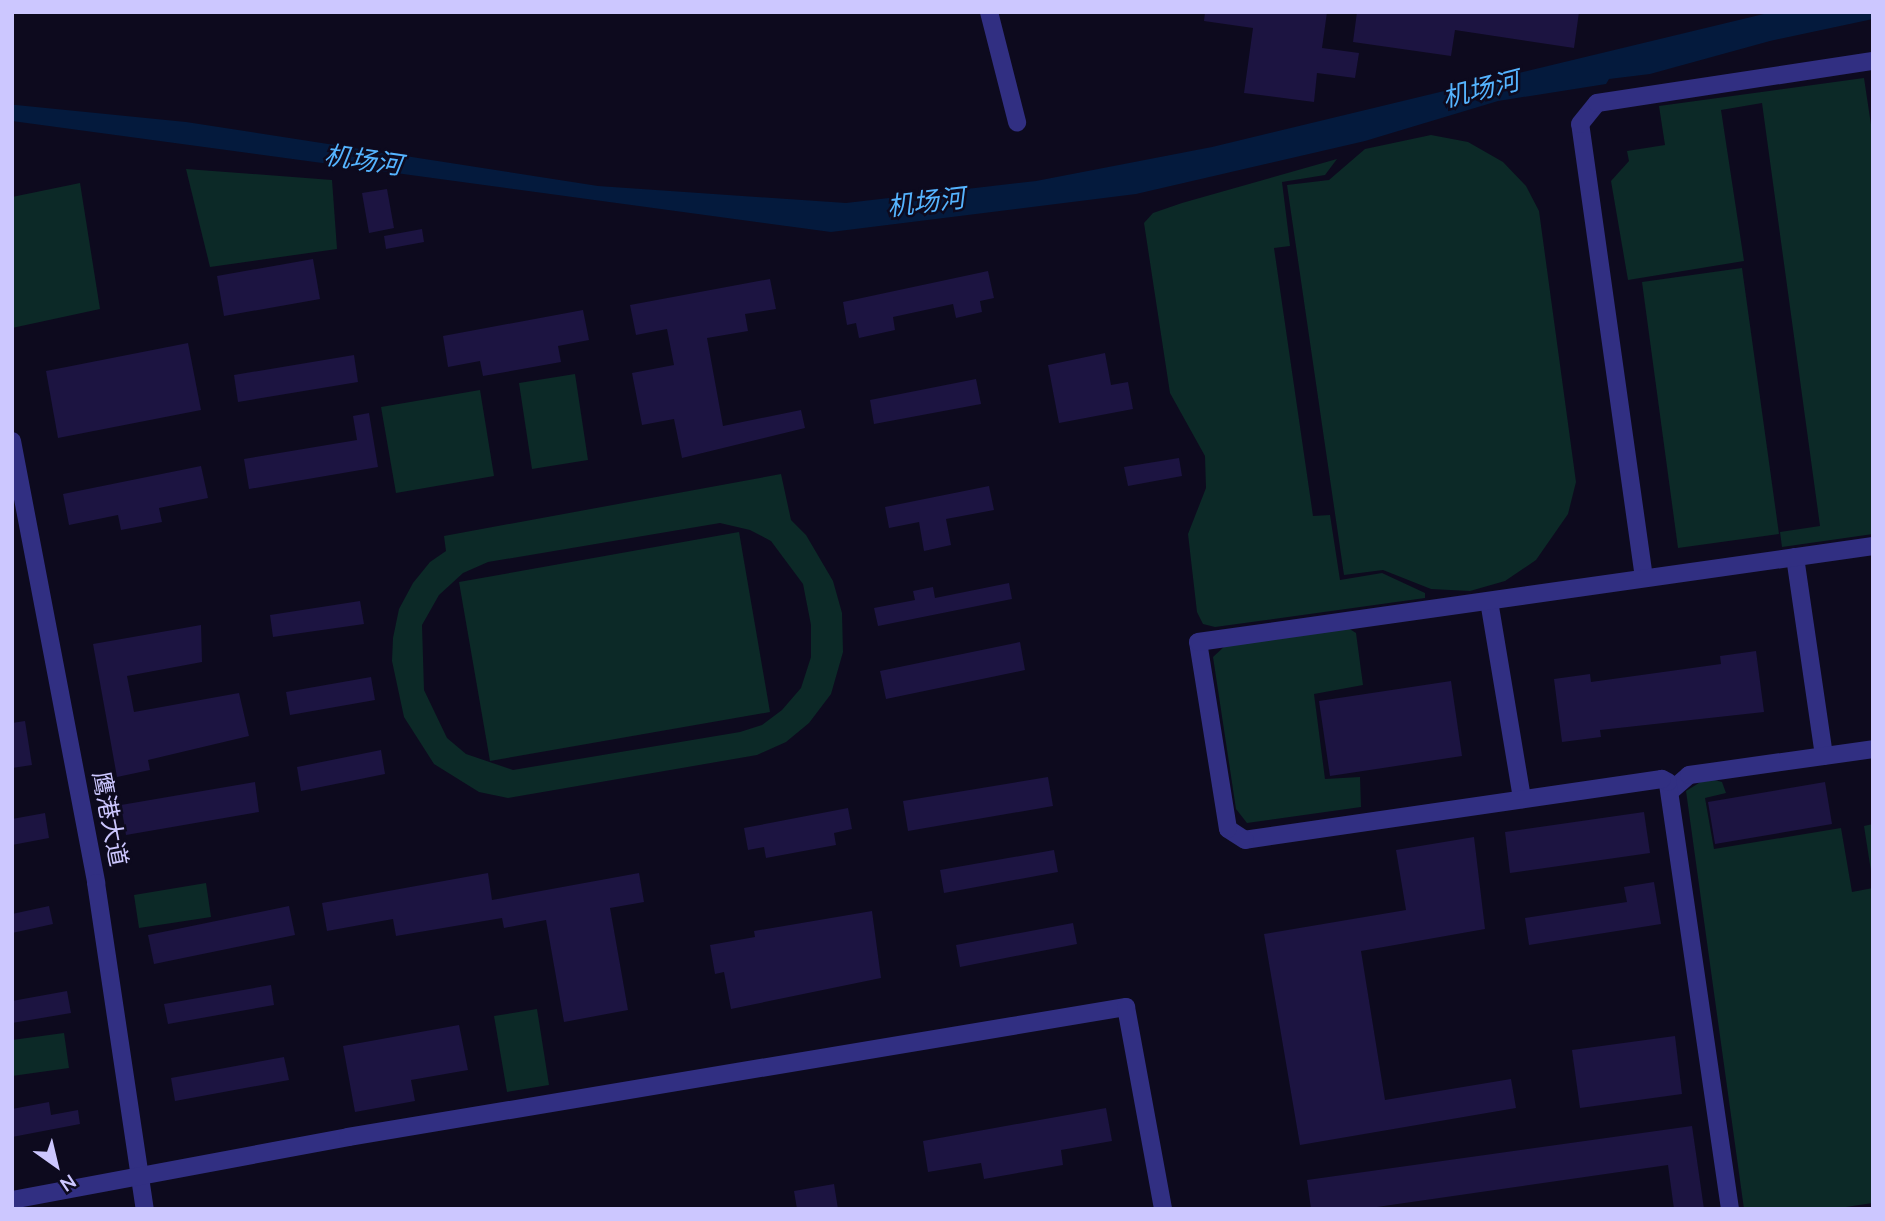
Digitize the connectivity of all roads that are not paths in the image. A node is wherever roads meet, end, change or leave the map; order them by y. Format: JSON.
{"nodes":[{"id":1,"x":989,"y":12,"type":"edge"},
{"id":2,"x":1873,"y":61,"type":"edge"},
{"id":3,"x":1017,"y":122,"type":"dead end"},
{"id":4,"x":12,"y":441,"type":"edge"},
{"id":5,"x":1873,"y":546,"type":"edge"},
{"id":6,"x":1795,"y":557,"type":"junction"},
{"id":7,"x":1644,"y":578,"type":"junction"},
{"id":8,"x":1489,"y":601,"type":"junction"},
{"id":9,"x":1873,"y":749,"type":"edge"},
{"id":10,"x":1824,"y":756,"type":"junction"},
{"id":11,"x":1673,"y":789,"type":"junction"},
{"id":12,"x":1522,"y":799,"type":"junction"},
{"id":13,"x":141,"y":1177,"type":"junction"},
{"id":14,"x":12,"y":1200,"type":"edge"},
{"id":15,"x":145,"y":1209,"type":"edge"},
{"id":16,"x":1163,"y":1209,"type":"edge"},
{"id":17,"x":1730,"y":1209,"type":"edge"}],
"edges":[{"from":1,"to":3,"type":"street"},
{"from":2,"to":7,"type":"street"},
{"from":4,"to":13,"type":"street","name":"鹰港大道"},
{"from":5,"to":6,"type":"street"},
{"from":6,"to":7,"type":"street"},
{"from":6,"to":10,"type":"street"},
{"from":7,"to":8,"type":"street"},
{"from":8,"to":12,"type":"street"},
{"from":8,"to":12,"type":"street"},
{"from":9,"to":10,"type":"street"},
{"from":10,"to":11,"type":"street"},
{"from":11,"to":12,"type":"street"},
{"from":11,"to":17,"type":"street"},
{"from":13,"to":14,"type":"street"},
{"from":13,"to":15,"type":"street","name":"鹰港大道"},
{"from":13,"to":16,"type":"street"}]}
